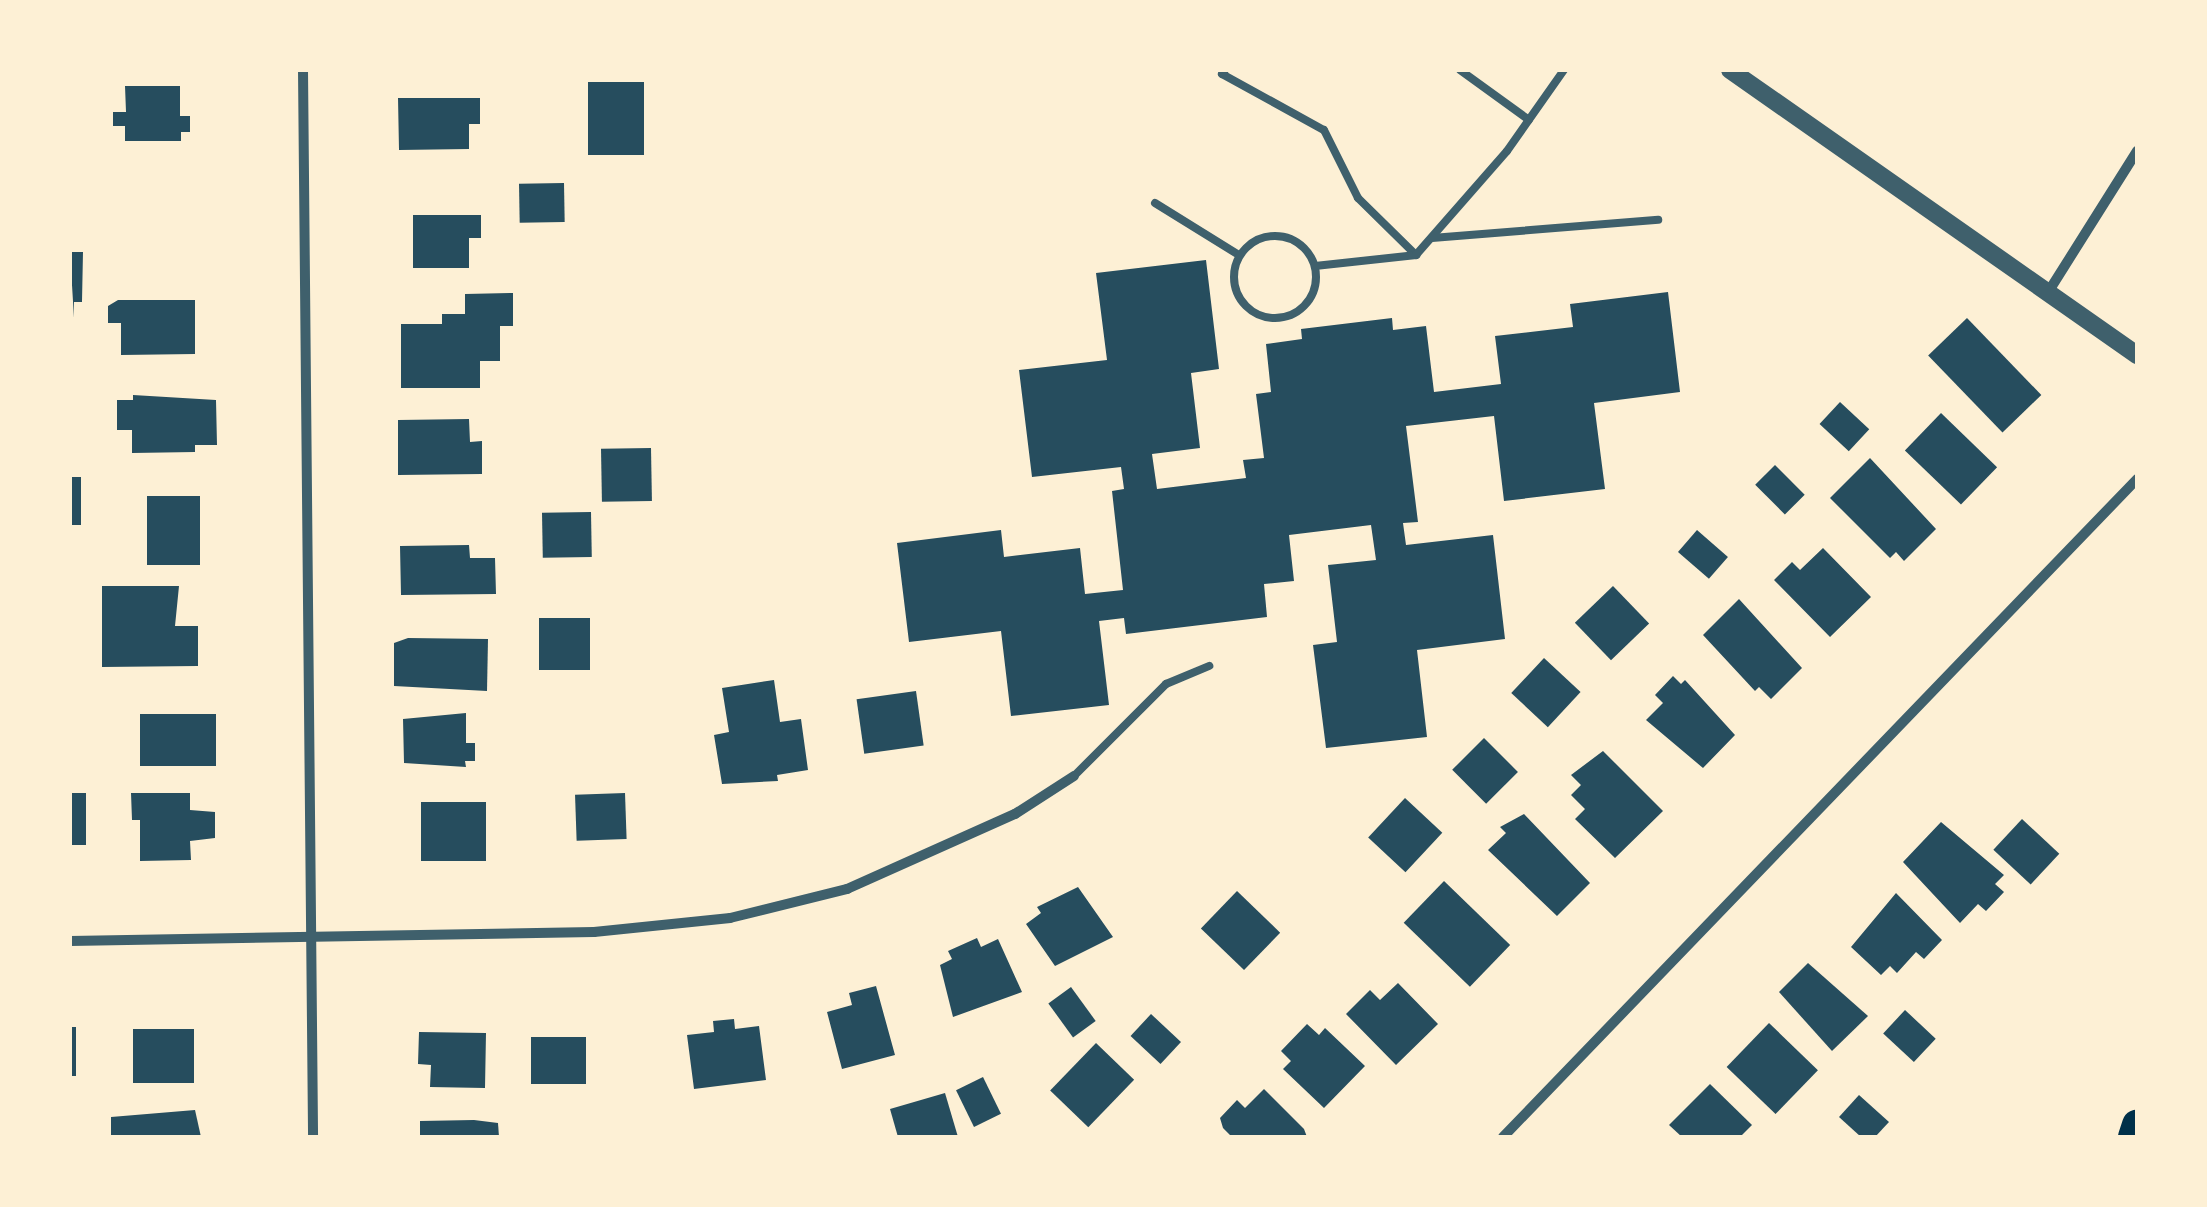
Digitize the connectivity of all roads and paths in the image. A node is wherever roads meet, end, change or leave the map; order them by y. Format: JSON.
{"nodes":[{"id":1,"x":303,"y":70,"type":"edge"},
{"id":2,"x":1225,"y":70,"type":"edge"},
{"id":3,"x":1460,"y":70,"type":"edge"},
{"id":4,"x":1564,"y":70,"type":"edge"},
{"id":5,"x":1730,"y":70,"type":"edge"},
{"id":6,"x":1529,"y":120,"type":"junction"},
{"id":7,"x":2137,"y":151,"type":"edge"},
{"id":8,"x":1155,"y":203,"type":"dead end"},
{"id":9,"x":1658,"y":220,"type":"dead end"},
{"id":10,"x":1432,"y":238,"type":"junction"},
{"id":11,"x":1239,"y":255,"type":"junction"},
{"id":12,"x":1416,"y":255,"type":"junction"},
{"id":13,"x":1315,"y":266,"type":"junction"},
{"id":14,"x":2046,"y":294,"type":"junction"},
{"id":15,"x":2137,"y":355,"type":"edge"},
{"id":16,"x":2137,"y":479,"type":"edge"},
{"id":17,"x":1209,"y":666,"type":"dead end"},
{"id":18,"x":1074,"y":776,"type":"joint"},
{"id":19,"x":310,"y":937,"type":"junction"},
{"id":20,"x":70,"y":941,"type":"edge"},
{"id":21,"x":2137,"y":1124,"type":"edge"},
{"id":22,"x":313,"y":1137,"type":"edge"},
{"id":23,"x":1503,"y":1137,"type":"edge"},
{"id":24,"x":2133,"y":1137,"type":"edge"}],
"edges":[{"from":1,"to":19,"type":"street"},
{"from":2,"to":12,"type":"lane"},
{"from":3,"to":6,"type":"lane"},
{"from":4,"to":6,"type":"lane"},
{"from":5,"to":14,"type":"street"},
{"from":6,"to":10,"type":"lane"},
{"from":7,"to":14,"type":"street"},
{"from":8,"to":11,"type":"lane"},
{"from":9,"to":10,"type":"lane"},
{"from":10,"to":12,"type":"lane"},
{"from":11,"to":13,"type":"lane"},
{"from":11,"to":13,"type":"lane"},
{"from":12,"to":13,"type":"lane"},
{"from":14,"to":15,"type":"street"},
{"from":16,"to":23,"type":"street"},
{"from":17,"to":18,"type":"lane"},
{"from":18,"to":19,"type":"street"},
{"from":19,"to":20,"type":"street"},
{"from":19,"to":22,"type":"street"},
{"from":21,"to":24,"type":"highway"}]}
